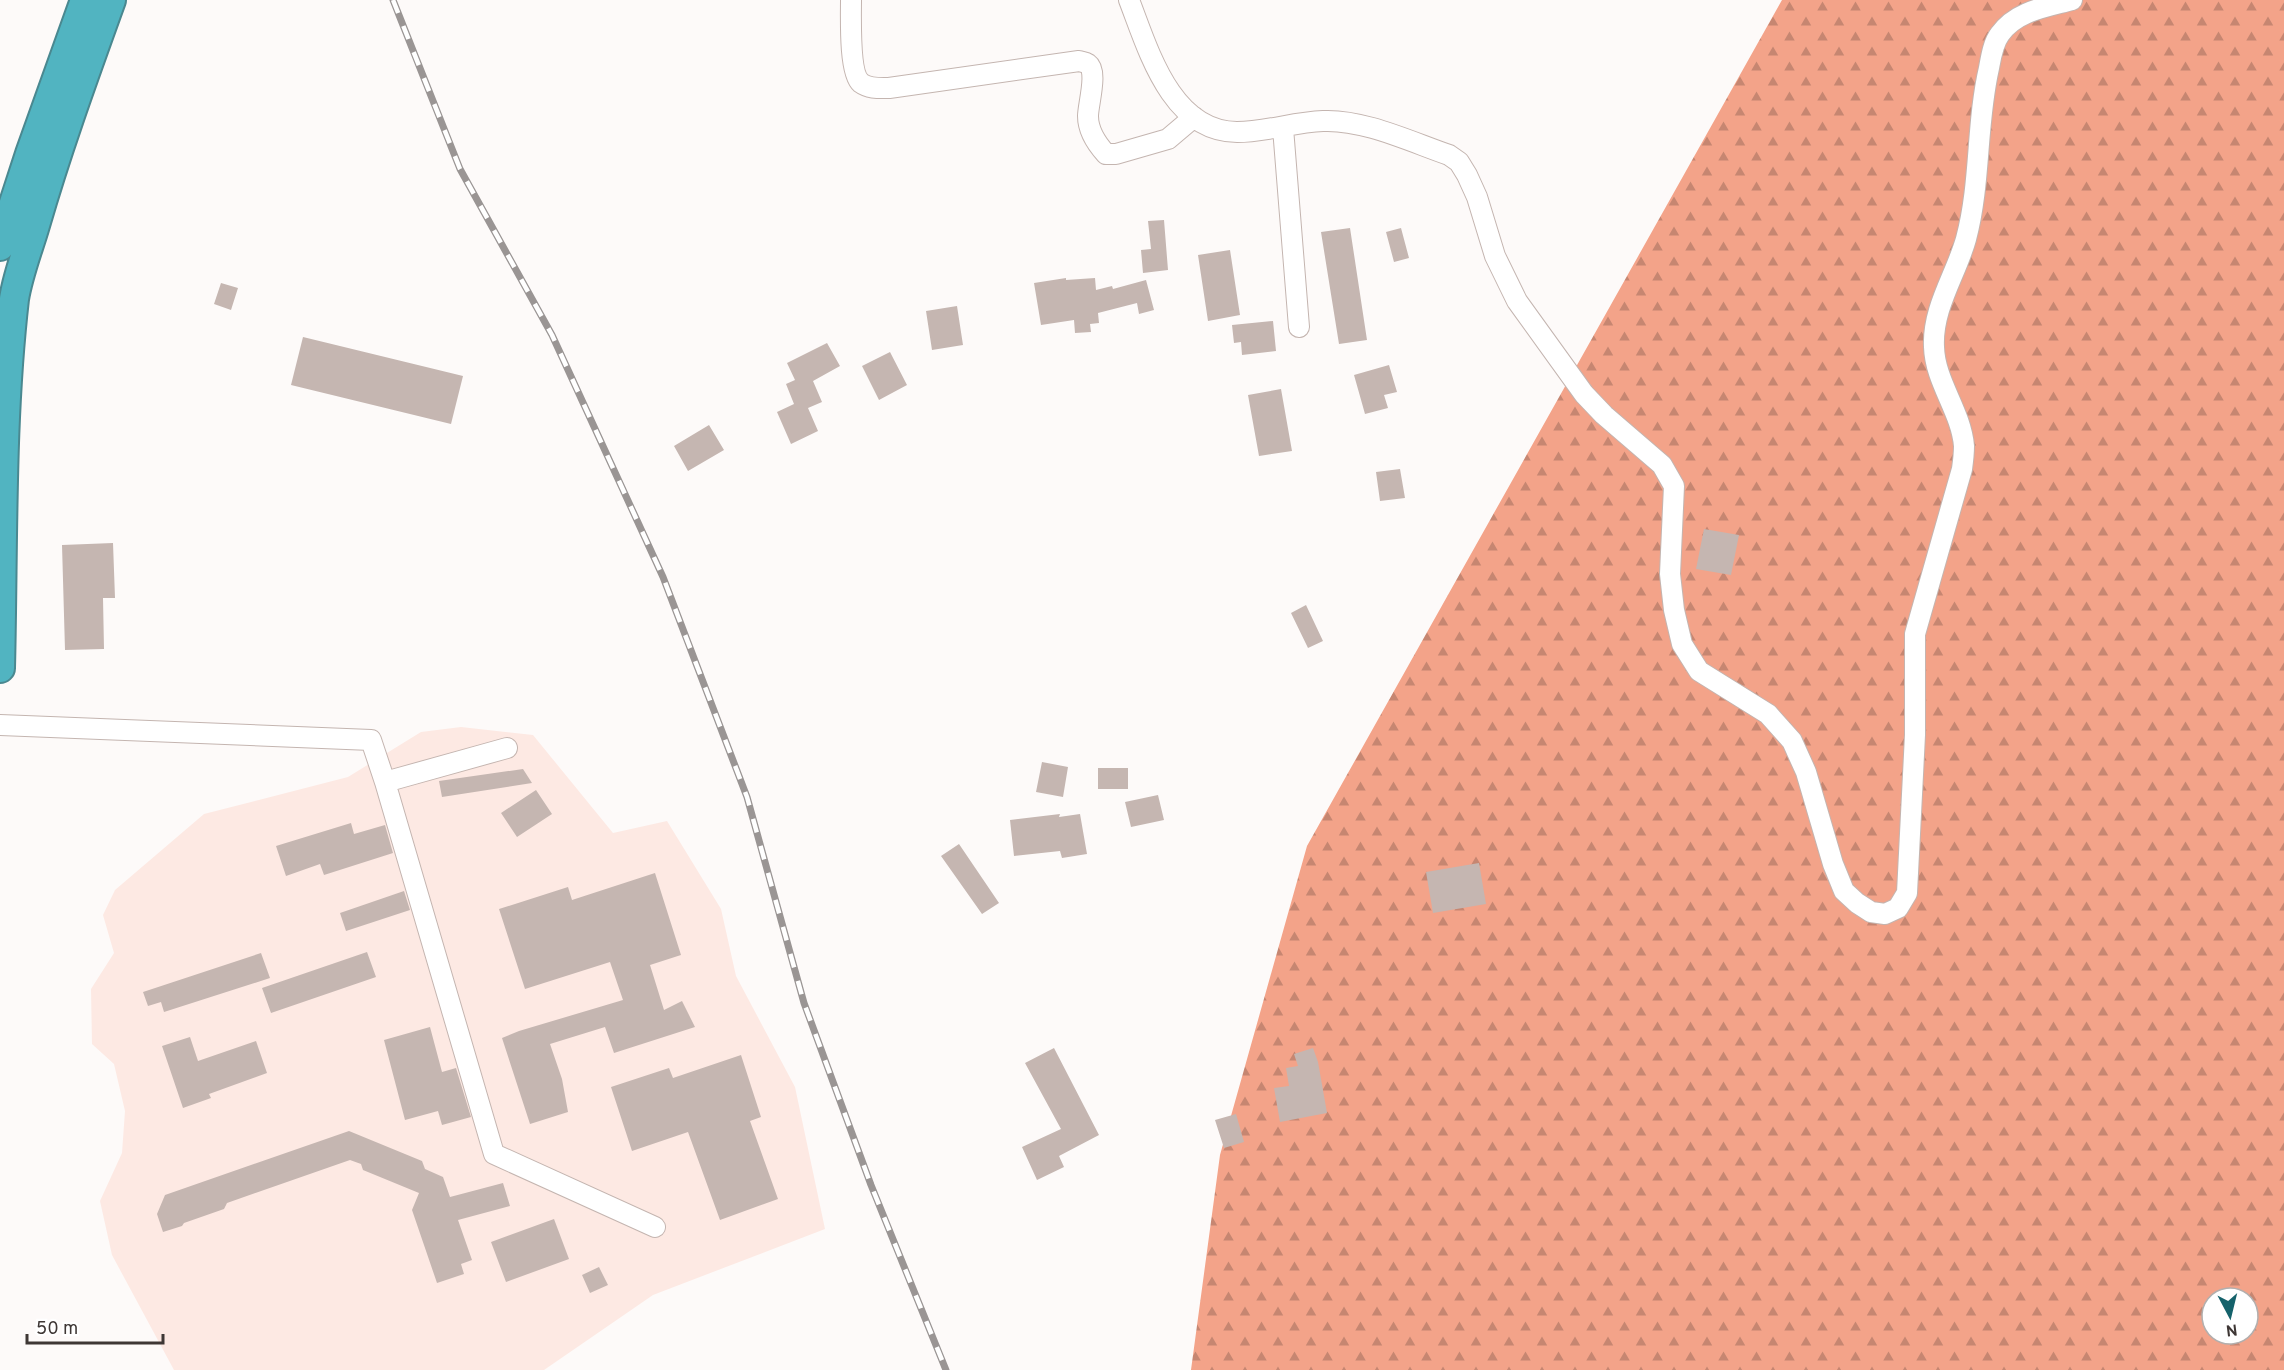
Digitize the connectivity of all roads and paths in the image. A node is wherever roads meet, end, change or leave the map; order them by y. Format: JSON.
{"nodes":[{"id":1,"x":86,"y":0,"type":"edge"},
{"id":2,"x":111,"y":0,"type":"edge"},
{"id":3,"x":851,"y":0,"type":"edge"},
{"id":4,"x":1129,"y":0,"type":"edge"},
{"id":5,"x":2072,"y":0,"type":"edge"},
{"id":6,"x":1194,"y":117,"type":"junction"},
{"id":7,"x":1283,"y":128,"type":"junction"},
{"id":8,"x":0,"y":246,"type":"edge"},
{"id":9,"x":1299,"y":327,"type":"dead end"},
{"id":10,"x":0,"y":668,"type":"edge"},
{"id":11,"x":0,"y":725,"type":"edge"},
{"id":12,"x":507,"y":748,"type":"dead end"},
{"id":13,"x":385,"y":782,"type":"junction"},
{"id":14,"x":655,"y":1227,"type":"dead end"}],
"edges":[{"from":1,"to":8,"type":"highway"},
{"from":2,"to":10,"type":"highway"},
{"from":3,"to":6,"type":"street"},
{"from":4,"to":6,"type":"street"},
{"from":5,"to":7,"type":"street"},
{"from":6,"to":7,"type":"street"},
{"from":7,"to":9,"type":"street"},
{"from":11,"to":13,"type":"street"},
{"from":12,"to":13,"type":"street"},
{"from":13,"to":14,"type":"street"}]}
